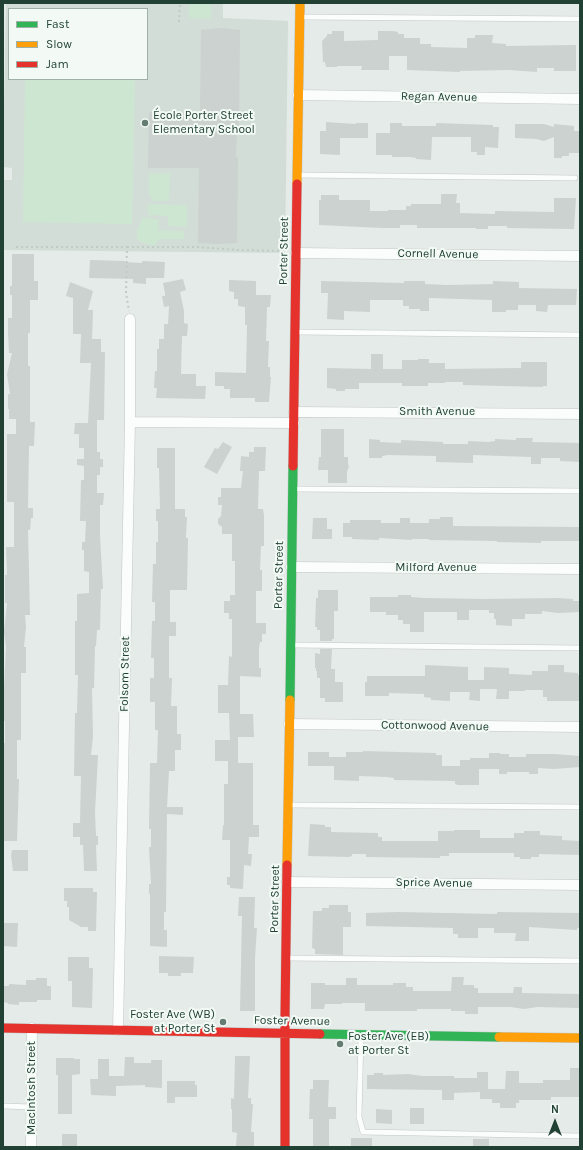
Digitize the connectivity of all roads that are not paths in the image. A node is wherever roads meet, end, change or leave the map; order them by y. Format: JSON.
{"nodes":[{"id":1,"x":300,"y":3,"type":"edge"},
{"id":2,"x":300,"y":17,"type":"junction"},
{"id":3,"x":580,"y":19,"type":"edge"},
{"id":4,"x":298,"y":95,"type":"junction"},
{"id":5,"x":580,"y":99,"type":"edge"},
{"id":6,"x":297,"y":175,"type":"junction"},
{"id":7,"x":576,"y":178,"type":"dead end"},
{"id":8,"x":296,"y":252,"type":"junction"},
{"id":9,"x":580,"y":256,"type":"edge"},
{"id":10,"x":130,"y":319,"type":"road end"},
{"id":11,"x":295,"y":332,"type":"junction"},
{"id":12,"x":580,"y":335,"type":"edge"},
{"id":13,"x":294,"y":412,"type":"junction"},
{"id":14,"x":580,"y":414,"type":"edge"},
{"id":15,"x":130,"y":422,"type":"junction"},
{"id":16,"x":294,"y":423,"type":"junction"},
{"id":17,"x":293,"y":489,"type":"junction"},
{"id":18,"x":580,"y":491,"type":"edge"},
{"id":19,"x":292,"y":567,"type":"junction"},
{"id":20,"x":580,"y":569,"type":"edge"},
{"id":21,"x":291,"y":645,"type":"junction"},
{"id":22,"x":580,"y":648,"type":"edge"},
{"id":23,"x":289,"y":724,"type":"junction"},
{"id":24,"x":580,"y":727,"type":"edge"},
{"id":25,"x":288,"y":805,"type":"junction"},
{"id":26,"x":580,"y":807,"type":"edge"},
{"id":27,"x":287,"y":882,"type":"junction"},
{"id":28,"x":580,"y":885,"type":"edge"},
{"id":29,"x":286,"y":958,"type":"junction"},
{"id":30,"x":580,"y":961,"type":"edge"},
{"id":31,"x":3,"y":1028,"type":"edge"},
{"id":32,"x":32,"y":1028,"type":"junction"},
{"id":33,"x":118,"y":1030,"type":"junction"},
{"id":34,"x":285,"y":1033,"type":"junction"},
{"id":35,"x":361,"y":1035,"type":"junction"},
{"id":36,"x":580,"y":1038,"type":"edge"},
{"id":37,"x":3,"y":1106,"type":"edge"},
{"id":38,"x":32,"y":1107,"type":"junction"},
{"id":39,"x":580,"y":1136,"type":"edge"},
{"id":40,"x":31,"y":1147,"type":"edge"},
{"id":41,"x":285,"y":1147,"type":"edge"}],
"edges":[{"from":1,"to":2,"type":"street","name":"Porter Street"},
{"from":2,"to":3,"type":"lane"},
{"from":2,"to":4,"type":"street","name":"Porter Street"},
{"from":4,"to":5,"type":"street","name":"Regan Avenue"},
{"from":4,"to":6,"type":"street","name":"Porter Street"},
{"from":6,"to":7,"type":"lane"},
{"from":6,"to":8,"type":"street","name":"Porter Street"},
{"from":8,"to":9,"type":"street","name":"Cornell Avenue"},
{"from":8,"to":11,"type":"street","name":"Porter Street"},
{"from":10,"to":15,"type":"street","name":"Folsom Street"},
{"from":11,"to":12,"type":"lane"},
{"from":11,"to":13,"type":"street","name":"Porter Street"},
{"from":13,"to":14,"type":"street","name":"Smith Avenue"},
{"from":13,"to":16,"type":"street","name":"Porter Street"},
{"from":15,"to":16,"type":"street"},
{"from":15,"to":33,"type":"street","name":"Folsom Street"},
{"from":16,"to":17,"type":"street","name":"Porter Street"},
{"from":17,"to":18,"type":"lane"},
{"from":17,"to":19,"type":"street","name":"Porter Street"},
{"from":19,"to":20,"type":"street","name":"Milford Avenue"},
{"from":19,"to":21,"type":"street","name":"Porter Street"},
{"from":21,"to":22,"type":"lane"},
{"from":21,"to":23,"type":"street","name":"Porter Street"},
{"from":23,"to":24,"type":"street","name":"Cottonwood Avenue"},
{"from":23,"to":25,"type":"street","name":"Porter Street"},
{"from":25,"to":26,"type":"lane"},
{"from":25,"to":27,"type":"street","name":"Porter Street"},
{"from":27,"to":28,"type":"street","name":"Sprice Avenue"},
{"from":27,"to":29,"type":"street","name":"Porter Street"},
{"from":29,"to":30,"type":"lane"},
{"from":29,"to":34,"type":"street","name":"Porter Street"},
{"from":31,"to":32,"type":"street","name":"Foster Avenue"},
{"from":32,"to":33,"type":"street","name":"Foster Avenue"},
{"from":32,"to":38,"type":"street","name":"MacIntosh Street"},
{"from":33,"to":34,"type":"street","name":"Foster Avenue"},
{"from":34,"to":35,"type":"street","name":"Foster Avenue"},
{"from":34,"to":41,"type":"street","name":"Porter Street"},
{"from":35,"to":36,"type":"street","name":"Foster Avenue"},
{"from":35,"to":39,"type":"lane"},
{"from":37,"to":38,"type":"lane"},
{"from":38,"to":40,"type":"street","name":"MacIntosh Street"}]}
